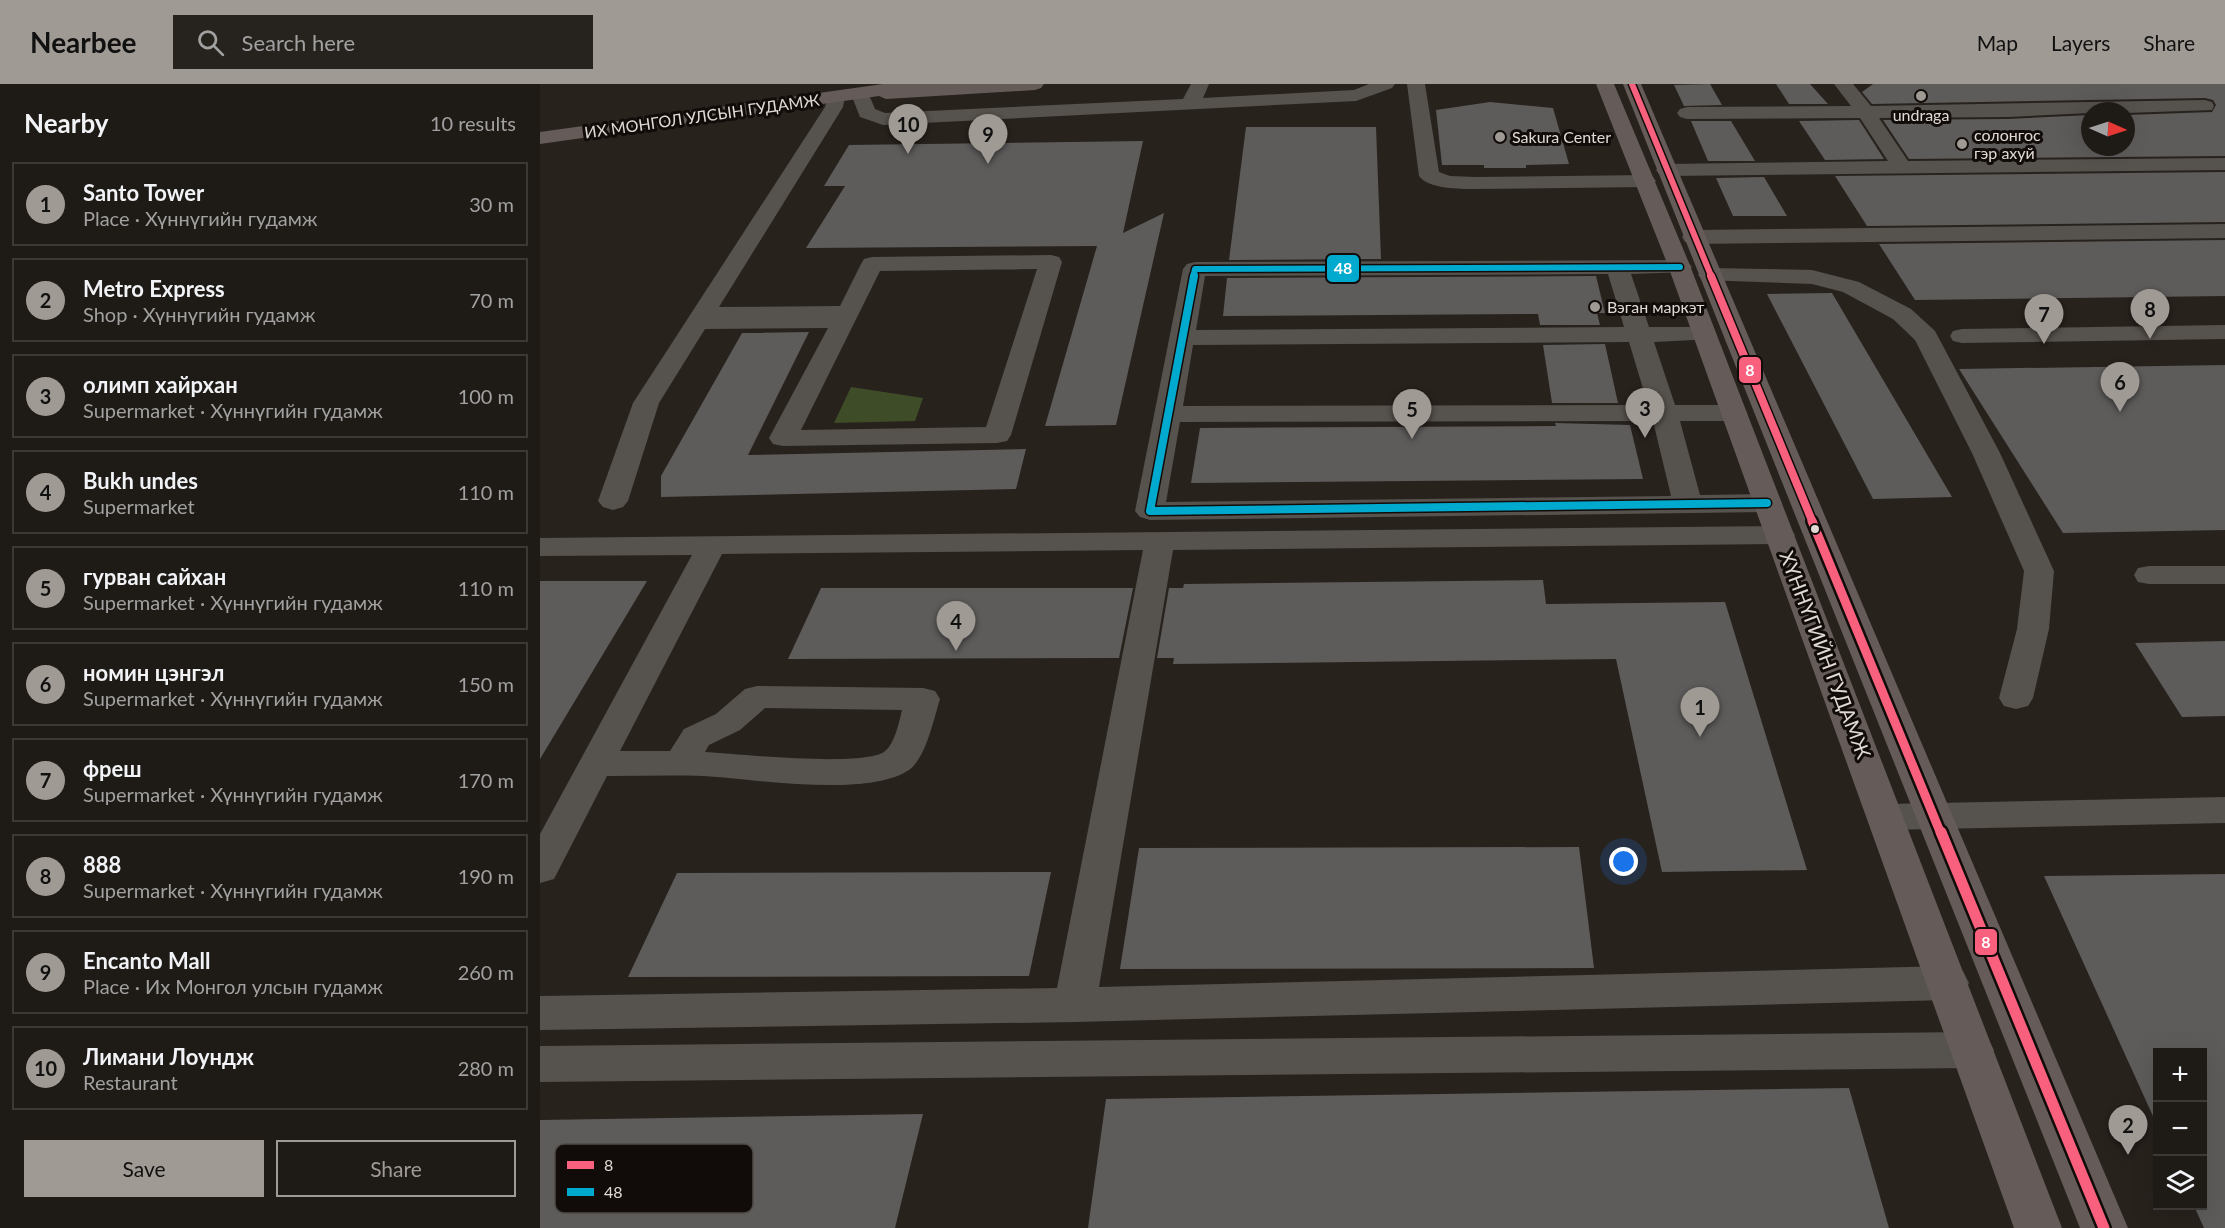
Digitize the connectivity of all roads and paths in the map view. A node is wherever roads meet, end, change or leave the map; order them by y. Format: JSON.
{"nodes":[{"id":1,"x":909,"y":84,"type":"edge"},
{"id":2,"x":1035,"y":84,"type":"edge"},
{"id":3,"x":1386,"y":84,"type":"edge"},
{"id":4,"x":1416,"y":84,"type":"edge"},
{"id":5,"x":1605,"y":84,"type":"edge"},
{"id":6,"x":1632,"y":84,"type":"edge"},
{"id":7,"x":1843,"y":84,"type":"edge"},
{"id":8,"x":2191,"y":91,"type":"dead end"},
{"id":9,"x":862,"y":94,"type":"junction"},
{"id":10,"x":1195,"y":94,"type":"edge"},
{"id":11,"x":836,"y":97,"type":"junction"},
{"id":12,"x":1865,"y":111,"type":"junction"},
{"id":13,"x":1687,"y":113,"type":"dead end"},
{"id":14,"x":540,"y":138,"type":"edge"},
{"id":15,"x":2225,"y":164,"type":"edge"},
{"id":16,"x":1902,"y":167,"type":"junction"},
{"id":17,"x":1656,"y":176,"type":"junction"},
{"id":18,"x":2225,"y":231,"type":"edge"},
{"id":19,"x":1693,"y":237,"type":"junction"},
{"id":20,"x":1617,"y":267,"type":"junction"},
{"id":21,"x":1695,"y":271,"type":"junction"},
{"id":22,"x":700,"y":318,"type":"junction"},
{"id":23,"x":2225,"y":332,"type":"edge"},
{"id":24,"x":1704,"y":334,"type":"junction"},
{"id":25,"x":1639,"y":335,"type":"junction"},
{"id":26,"x":1962,"y":336,"type":"dead end"},
{"id":27,"x":1183,"y":338,"type":"junction"},
{"id":28,"x":1664,"y":412,"type":"junction"},
{"id":29,"x":1734,"y":412,"type":"junction"},
{"id":30,"x":1167,"y":414,"type":"junction"},
{"id":31,"x":613,"y":501,"type":"dead end"},
{"id":32,"x":1767,"y":503,"type":"junction"},
{"id":33,"x":1689,"y":504,"type":"junction"},
{"id":34,"x":1780,"y":535,"type":"junction"},
{"id":35,"x":1159,"y":543,"type":"junction"},
{"id":36,"x":712,"y":545,"type":"junction"},
{"id":37,"x":540,"y":547,"type":"edge"},
{"id":38,"x":2150,"y":575,"type":"dead end"},
{"id":39,"x":2225,"y":575,"type":"edge"},
{"id":40,"x":2016,"y":698,"type":"dead end"},
{"id":41,"x":681,"y":763,"type":"junction"},
{"id":42,"x":596,"y":764,"type":"junction"},
{"id":43,"x":2225,"y":810,"type":"edge"},
{"id":44,"x":1933,"y":816,"type":"junction"},
{"id":45,"x":1886,"y":817,"type":"junction"},
{"id":46,"x":540,"y":869,"type":"edge"},
{"id":47,"x":1948,"y":983,"type":"junction"},
{"id":48,"x":1075,"y":1005,"type":"junction"},
{"id":49,"x":540,"y":1012,"type":"edge"},
{"id":50,"x":1971,"y":1050,"type":"junction"},
{"id":51,"x":540,"y":1064,"type":"edge"},
{"id":52,"x":2038,"y":1228,"type":"edge"},
{"id":53,"x":2104,"y":1228,"type":"edge"}],
"edges":[{"from":1,"to":9,"type":"main road","name":"ИХ МОНГОЛ УЛСЫН ГУДАМЖ"},
{"from":2,"to":9,"type":"main road","name":"ИХ МОНГОЛ УЛСЫН ГУДАМЖ"},
{"from":3,"to":10,"type":"street"},
{"from":4,"to":17,"type":"street"},
{"from":5,"to":17,"type":"main road","name":"ХҮННҮГИЙН ГУДАМЖ"},
{"from":6,"to":17,"type":"main road","name":"ХҮННҮГИЙН ГУДАМЖ"},
{"from":7,"to":12,"type":"street"},
{"from":8,"to":12,"type":"street"},
{"from":9,"to":10,"type":"street"},
{"from":9,"to":11,"type":"main road","name":"ИХ МОНГОЛ УЛСЫН ГУДАМЖ"},
{"from":11,"to":14,"type":"main road","name":"ИХ МОНГОЛ УЛСЫН ГУДАМЖ"},
{"from":11,"to":22,"type":"street"},
{"from":12,"to":13,"type":"street"},
{"from":12,"to":16,"type":"street"},
{"from":15,"to":16,"type":"street"},
{"from":16,"to":17,"type":"street"},
{"from":17,"to":19,"type":"main road","name":"ХҮННҮГИЙН ГУДАМЖ"},
{"from":17,"to":21,"type":"main road","name":"ХҮННҮГИЙН ГУДАМЖ"},
{"from":18,"to":19,"type":"street"},
{"from":19,"to":21,"type":"main road","name":"ХҮННҮГИЙН ГУДАМЖ"},
{"from":20,"to":21,"type":"street"},
{"from":20,"to":25,"type":"street"},
{"from":20,"to":27,"type":"street"},
{"from":21,"to":24,"type":"main road","name":"ХҮННҮГИЙН ГУДАМЖ"},
{"from":21,"to":40,"type":"street"},
{"from":21,"to":44,"type":"main road","name":"ХҮННҮГИЙН ГУДАМЖ"},
{"from":22,"to":22,"type":"street"},
{"from":22,"to":31,"type":"street"},
{"from":23,"to":26,"type":"street"},
{"from":24,"to":25,"type":"street"},
{"from":24,"to":29,"type":"main road","name":"ХҮННҮГИЙН ГУДАМЖ"},
{"from":25,"to":27,"type":"street"},
{"from":25,"to":28,"type":"street"},
{"from":27,"to":30,"type":"street"},
{"from":28,"to":29,"type":"street"},
{"from":28,"to":30,"type":"street"},
{"from":28,"to":33,"type":"street"},
{"from":29,"to":32,"type":"main road","name":"ХҮННҮГИЙН ГУДАМЖ"},
{"from":30,"to":33,"type":"street"},
{"from":32,"to":33,"type":"street"},
{"from":32,"to":34,"type":"main road","name":"ХҮННҮГИЙН ГУДАМЖ"},
{"from":34,"to":35,"type":"street"},
{"from":34,"to":45,"type":"main road","name":"ХҮННҮГИЙН ГУДАМЖ"},
{"from":35,"to":36,"type":"street"},
{"from":35,"to":48,"type":"street"},
{"from":36,"to":37,"type":"street"},
{"from":36,"to":42,"type":"street"},
{"from":38,"to":39,"type":"street"},
{"from":41,"to":41,"type":"street"},
{"from":41,"to":42,"type":"street"},
{"from":42,"to":46,"type":"street"},
{"from":43,"to":44,"type":"street"},
{"from":44,"to":45,"type":"street"},
{"from":44,"to":53,"type":"main road","name":"ХҮННҮГИЙН ГУДАМЖ"},
{"from":45,"to":47,"type":"main road","name":"ХҮННҮГИЙН ГУДАМЖ"},
{"from":47,"to":48,"type":"street"},
{"from":47,"to":50,"type":"main road","name":"ХҮННҮГИЙН ГУДАМЖ"},
{"from":48,"to":49,"type":"street"},
{"from":50,"to":51,"type":"street"},
{"from":50,"to":52,"type":"main road","name":"ХҮННҮГИЙН ГУДАМЖ"}]}
